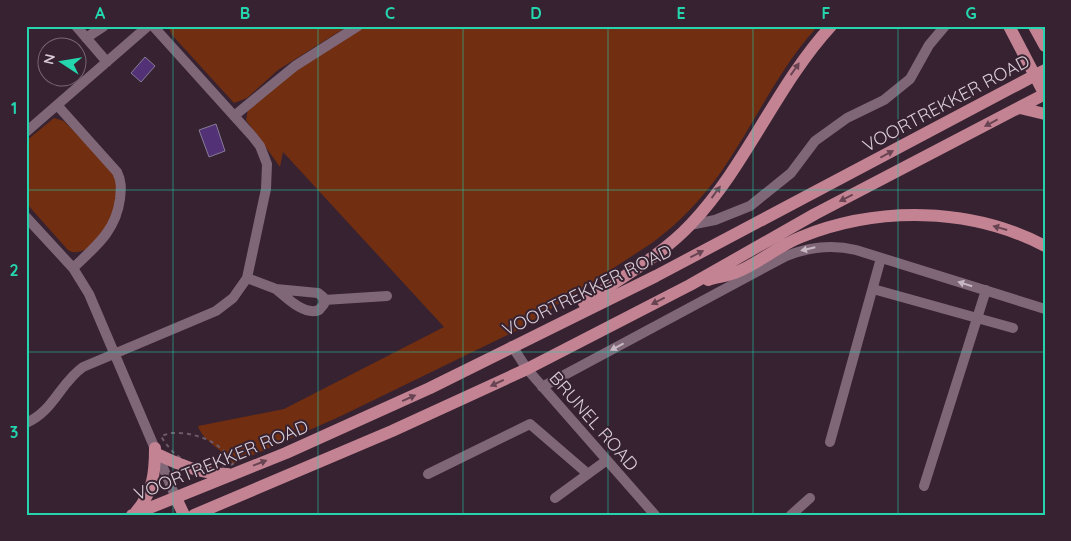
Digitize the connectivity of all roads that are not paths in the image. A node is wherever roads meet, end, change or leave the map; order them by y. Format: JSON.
{"nodes":[{"id":1,"x":76,"y":26,"type":"edge"},
{"id":2,"x":104,"y":26,"type":"edge"},
{"id":3,"x":148,"y":26,"type":"edge"},
{"id":4,"x":153,"y":26,"type":"edge"},
{"id":5,"x":358,"y":26,"type":"edge"},
{"id":6,"x":831,"y":26,"type":"edge"},
{"id":7,"x":945,"y":26,"type":"edge"},
{"id":8,"x":1009,"y":26,"type":"edge"},
{"id":9,"x":1034,"y":26,"type":"edge"},
{"id":10,"x":86,"y":38,"type":"joint"},
{"id":11,"x":88,"y":40,"type":"edge"},
{"id":12,"x":1045,"y":46,"type":"edge"},
{"id":13,"x":107,"y":62,"type":"junction"},
{"id":14,"x":1040,"y":73,"type":"edge"},
{"id":15,"x":1045,"y":95,"type":"edge"},
{"id":16,"x":57,"y":105,"type":"junction"},
{"id":17,"x":1020,"y":108,"type":"junction"},
{"id":18,"x":1045,"y":114,"type":"edge"},
{"id":19,"x":234,"y":116,"type":"junction"},
{"id":20,"x":26,"y":132,"type":"edge"},
{"id":21,"x":26,"y":217,"type":"edge"},
{"id":22,"x":690,"y":225,"type":"junction"},
{"id":23,"x":1045,"y":246,"type":"edge"},
{"id":24,"x":881,"y":258,"type":"junction"},
{"id":25,"x":73,"y":268,"type":"junction"},
{"id":26,"x":247,"y":278,"type":"junction"},
{"id":27,"x":690,"y":285,"type":"junction"},
{"id":28,"x":276,"y":289,"type":"junction"},
{"id":29,"x":873,"y":289,"type":"junction"},
{"id":30,"x":986,"y":290,"type":"junction"},
{"id":31,"x":387,"y":296,"type":"dead end"},
{"id":32,"x":324,"y":300,"type":"junction"},
{"id":33,"x":1045,"y":309,"type":"edge"},
{"id":34,"x":977,"y":318,"type":"junction"},
{"id":35,"x":558,"y":322,"type":"junction"},
{"id":36,"x":1014,"y":328,"type":"dead end"},
{"id":37,"x":512,"y":346,"type":"junction"},
{"id":38,"x":114,"y":354,"type":"junction"},
{"id":39,"x":526,"y":369,"type":"junction"},
{"id":40,"x":542,"y":387,"type":"junction"},
{"id":41,"x":26,"y":424,"type":"edge"},
{"id":42,"x":830,"y":442,"type":"dead end"},
{"id":43,"x":158,"y":446,"type":"junction"},
{"id":44,"x":607,"y":460,"type":"junction"},
{"id":45,"x":233,"y":474,"type":"junction"},
{"id":46,"x":428,"y":474,"type":"dead end"},
{"id":47,"x":588,"y":474,"type":"junction"},
{"id":48,"x":924,"y":486,"type":"dead end"},
{"id":49,"x":176,"y":498,"type":"junction"},
{"id":50,"x":555,"y":498,"type":"dead end"},
{"id":51,"x":810,"y":498,"type":"dead end"},
{"id":52,"x":133,"y":514,"type":"edge"},
{"id":53,"x":184,"y":515,"type":"edge"},
{"id":54,"x":194,"y":515,"type":"edge"},
{"id":55,"x":655,"y":515,"type":"edge"},
{"id":56,"x":791,"y":515,"type":"edge"}],
"edges":[{"from":1,"to":10,"type":"street"},
{"from":2,"to":10,"type":"street"},
{"from":3,"to":13,"type":"street"},
{"from":4,"to":19,"type":"street"},
{"from":5,"to":19,"type":"street"},
{"from":22,"to":6,"type":"main road","one_way":true},
{"from":7,"to":22,"type":"street"},
{"from":8,"to":14,"type":"main road"},
{"from":9,"to":12,"type":"main road"},
{"from":11,"to":13,"type":"street"},
{"from":13,"to":16,"type":"street"},
{"from":14,"to":15,"type":"main road"},
{"from":35,"to":14,"type":"main road","name":"VOORTREKKER ROAD","one_way":true},
{"from":15,"to":17,"type":"main road"},
{"from":16,"to":20,"type":"street"},
{"from":16,"to":25,"type":"street"},
{"from":17,"to":18,"type":"main road"},
{"from":17,"to":27,"type":"main road","one_way":true},
{"from":19,"to":26,"type":"street"},
{"from":21,"to":25,"type":"street"},
{"from":22,"to":35,"type":"main road"},
{"from":23,"to":27,"type":"main road","one_way":true},
{"from":24,"to":29,"type":"street"},
{"from":30,"to":24,"type":"street","one_way":true},
{"from":24,"to":40,"type":"street","one_way":true},
{"from":25,"to":38,"type":"street"},
{"from":26,"to":28,"type":"street"},
{"from":26,"to":38,"type":"street"},
{"from":27,"to":39,"type":"main road","one_way":true},
{"from":28,"to":32,"type":"street"},
{"from":28,"to":32,"type":"street"},
{"from":29,"to":34,"type":"street"},
{"from":29,"to":42,"type":"street"},
{"from":30,"to":33,"type":"street"},
{"from":30,"to":34,"type":"street"},
{"from":31,"to":32,"type":"street"},
{"from":34,"to":36,"type":"street"},
{"from":34,"to":48,"type":"street"},
{"from":35,"to":37,"type":"main road","name":"VOORTREKKER ROAD"},
{"from":37,"to":39,"type":"street","name":"BRUNEL ROAD"},
{"from":45,"to":37,"type":"main road","name":"VOORTREKKER ROAD","one_way":true},
{"from":38,"to":41,"type":"street"},
{"from":38,"to":43,"type":"street"},
{"from":39,"to":40,"type":"street","name":"BRUNEL ROAD"},
{"from":39,"to":54,"type":"main road","one_way":true},
{"from":40,"to":44,"type":"street","name":"BRUNEL ROAD"},
{"from":43,"to":45,"type":"main road"},
{"from":43,"to":49,"type":"street"},
{"from":43,"to":52,"type":"main road"},
{"from":44,"to":47,"type":"street"},
{"from":44,"to":55,"type":"street","name":"BRUNEL ROAD"},
{"from":45,"to":49,"type":"main road","name":"VOORTREKKER ROAD"},
{"from":46,"to":47,"type":"street"},
{"from":47,"to":50,"type":"street"},
{"from":49,"to":52,"type":"main road","name":"VOORTREKKER ROAD"},
{"from":49,"to":53,"type":"main road"},
{"from":51,"to":56,"type":"street"}]}
